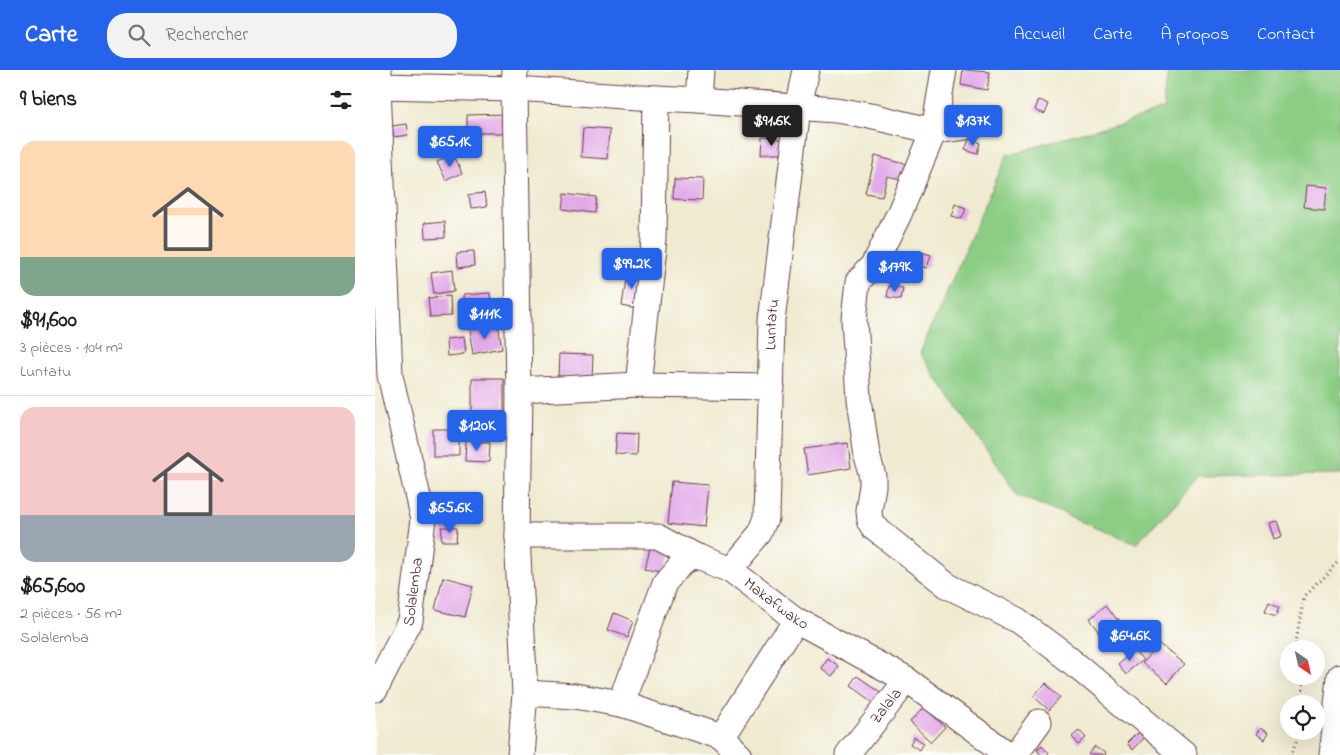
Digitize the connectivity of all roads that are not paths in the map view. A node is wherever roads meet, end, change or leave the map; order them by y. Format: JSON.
{"nodes":[{"id":1,"x":701,"y":70,"type":"edge"},
{"id":2,"x":806,"y":70,"type":"edge"},
{"id":3,"x":944,"y":70,"type":"edge"},
{"id":4,"x":378,"y":78,"type":"edge"},
{"id":5,"x":514,"y":79,"type":"edge"},
{"id":6,"x":656,"y":98,"type":"junction"},
{"id":7,"x":699,"y":100,"type":"junction"},
{"id":8,"x":798,"y":108,"type":"junction"},
{"id":9,"x":972,"y":126,"type":"dead end"},
{"id":10,"x":934,"y":131,"type":"junction"},
{"id":11,"x":638,"y":385,"type":"junction"},
{"id":12,"x":771,"y":387,"type":"junction"},
{"id":13,"x":519,"y":392,"type":"junction"},
{"id":14,"x":517,"y":536,"type":"junction"},
{"id":15,"x":697,"y":557,"type":"junction"},
{"id":16,"x":730,"y":570,"type":"junction"},
{"id":17,"x":796,"y":620,"type":"junction"},
{"id":18,"x":1340,"y":677,"type":"edge"},
{"id":19,"x":907,"y":680,"type":"junction"},
{"id":20,"x":375,"y":689,"type":"edge"},
{"id":21,"x":525,"y":693,"type":"junction"},
{"id":22,"x":621,"y":704,"type":"junction"},
{"id":23,"x":1039,"y":722,"type":"dead end"},
{"id":24,"x":721,"y":737,"type":"junction"},
{"id":25,"x":520,"y":755,"type":"edge"},
{"id":26,"x":739,"y":755,"type":"edge"},
{"id":27,"x":848,"y":755,"type":"edge"},
{"id":28,"x":1009,"y":755,"type":"edge"},
{"id":29,"x":1015,"y":755,"type":"edge"},
{"id":30,"x":1184,"y":755,"type":"edge"},
{"id":31,"x":1331,"y":755,"type":"edge"}],
"edges":[{"from":1,"to":7,"type":"street"},
{"from":2,"to":8,"type":"street","name":"Luntatu"},
{"from":3,"to":10,"type":"street"},
{"from":4,"to":5,"type":"street"},
{"from":4,"to":20,"type":"street","name":"Solalemba"},
{"from":5,"to":6,"type":"street"},
{"from":5,"to":13,"type":"street"},
{"from":6,"to":7,"type":"street"},
{"from":6,"to":11,"type":"street"},
{"from":7,"to":8,"type":"street"},
{"from":8,"to":10,"type":"street"},
{"from":8,"to":12,"type":"street","name":"Luntatu"},
{"from":9,"to":10,"type":"street"},
{"from":10,"to":30,"type":"street"},
{"from":11,"to":12,"type":"street"},
{"from":11,"to":13,"type":"street"},
{"from":12,"to":16,"type":"street","name":"Luntatu"},
{"from":13,"to":14,"type":"street"},
{"from":14,"to":15,"type":"street","name":"Makafwako"},
{"from":14,"to":21,"type":"street"},
{"from":15,"to":16,"type":"street","name":"Makafwako"},
{"from":15,"to":22,"type":"street"},
{"from":16,"to":17,"type":"street","name":"Makafwako"},
{"from":17,"to":19,"type":"street","name":"Makafwako"},
{"from":17,"to":24,"type":"street"},
{"from":18,"to":31,"type":"street"},
{"from":19,"to":27,"type":"street","name":"Zalala"},
{"from":19,"to":28,"type":"street","name":"Makafwako"},
{"from":21,"to":22,"type":"street"},
{"from":21,"to":25,"type":"street"},
{"from":22,"to":24,"type":"street"},
{"from":23,"to":29,"type":"street"},
{"from":24,"to":26,"type":"street"}]}
